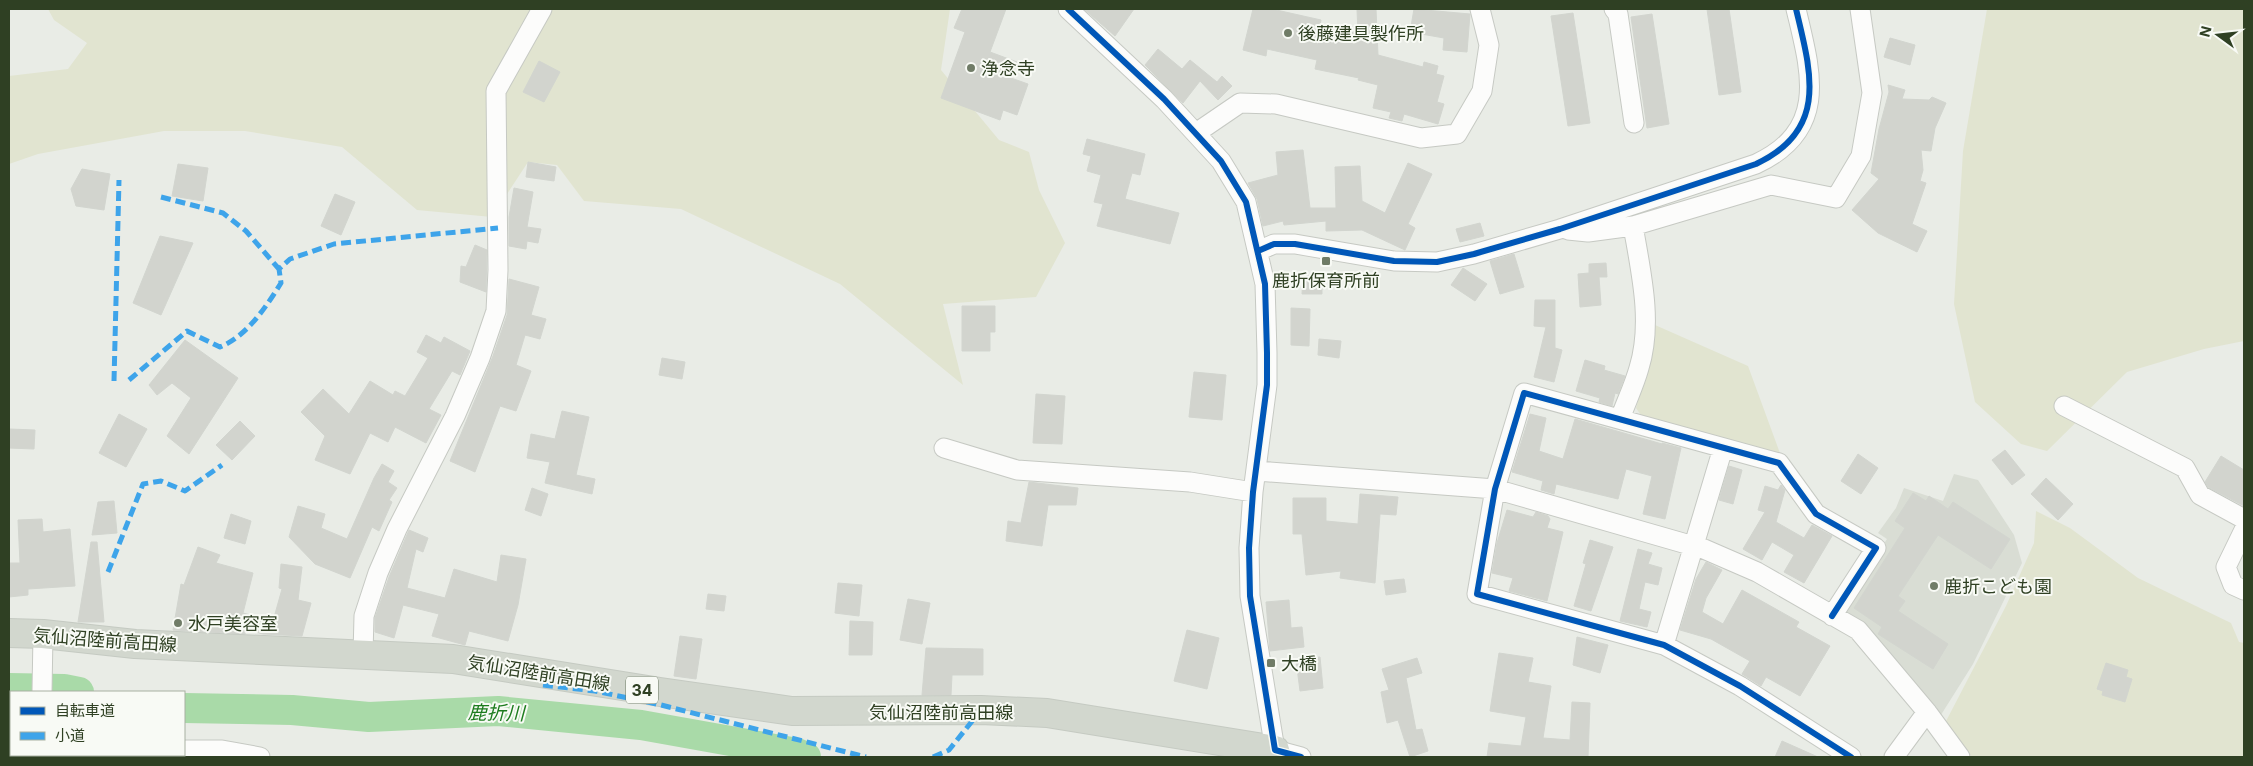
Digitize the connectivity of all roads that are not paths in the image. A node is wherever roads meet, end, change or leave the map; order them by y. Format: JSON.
{"nodes":[{"id":1,"x":542,"y":9,"type":"edge"},
{"id":2,"x":1068,"y":9,"type":"edge"},
{"id":3,"x":1480,"y":9,"type":"edge"},
{"id":4,"x":1614,"y":9,"type":"edge"},
{"id":5,"x":1619,"y":9,"type":"edge"},
{"id":6,"x":1629,"y":9,"type":"edge"},
{"id":7,"x":1796,"y":9,"type":"edge"},
{"id":8,"x":1860,"y":9,"type":"edge"},
{"id":9,"x":1634,"y":123,"type":"dead end"},
{"id":10,"x":1196,"y":133,"type":"junction"},
{"id":11,"x":1633,"y":226,"type":"junction"},
{"id":12,"x":1560,"y":229,"type":"junction"},
{"id":13,"x":1258,"y":251,"type":"junction"},
{"id":14,"x":2064,"y":406,"type":"dead end"},
{"id":15,"x":1620,"y":419,"type":"junction"},
{"id":16,"x":944,"y":448,"type":"dead end"},
{"id":17,"x":1723,"y":448,"type":"junction"},
{"id":18,"x":1257,"y":471,"type":"junction"},
{"id":19,"x":1495,"y":490,"type":"junction"},
{"id":20,"x":1253,"y":492,"type":"junction"},
{"id":21,"x":2244,"y":519,"type":"edge"},
{"id":22,"x":2244,"y":530,"type":"edge"},
{"id":23,"x":1693,"y":546,"type":"junction"},
{"id":24,"x":2244,"y":590,"type":"edge"},
{"id":25,"x":1832,"y":616,"type":"junction"},
{"id":26,"x":9,"y":633,"type":"edge"},
{"id":27,"x":43,"y":634,"type":"junction"},
{"id":28,"x":1664,"y":645,"type":"junction"},
{"id":29,"x":364,"y":654,"type":"junction"},
{"id":30,"x":42,"y":691,"type":"edge"},
{"id":31,"x":1927,"y":712,"type":"junction"},
{"id":32,"x":185,"y":750,"type":"edge"},
{"id":33,"x":1275,"y":754,"type":"edge"},
{"id":34,"x":260,"y":757,"type":"edge"},
{"id":35,"x":1301,"y":757,"type":"edge"},
{"id":36,"x":1851,"y":757,"type":"edge"},
{"id":37,"x":1894,"y":757,"type":"edge"},
{"id":38,"x":1960,"y":757,"type":"edge"}],
"edges":[{"from":1,"to":29,"type":"street"},
{"from":2,"to":10,"type":"street"},
{"from":3,"to":10,"type":"street"},
{"from":4,"to":9,"type":"street"},
{"from":5,"to":6,"type":"street"},
{"from":7,"to":12,"type":"street"},
{"from":8,"to":11,"type":"street"},
{"from":10,"to":13,"type":"street"},
{"from":11,"to":12,"type":"street"},
{"from":11,"to":15,"type":"street"},
{"from":12,"to":13,"type":"street"},
{"from":13,"to":18,"type":"street"},
{"from":14,"to":21,"type":"street"},
{"from":15,"to":17,"type":"street"},
{"from":15,"to":19,"type":"street"},
{"from":16,"to":20,"type":"street"},
{"from":17,"to":23,"type":"street"},
{"from":17,"to":25,"type":"street"},
{"from":18,"to":19,"type":"street"},
{"from":18,"to":20,"type":"street"},
{"from":19,"to":23,"type":"street"},
{"from":19,"to":28,"type":"street"},
{"from":20,"to":33,"type":"street"},
{"from":22,"to":24,"type":"street"},
{"from":23,"to":25,"type":"street"},
{"from":23,"to":28,"type":"street"},
{"from":25,"to":31,"type":"street"},
{"from":26,"to":27,"type":"main road","name":"気仙沼陸前高田線","number":"34"},
{"from":27,"to":29,"type":"main road","name":"気仙沼陸前高田線","number":"34"},
{"from":27,"to":30,"type":"street"},
{"from":28,"to":36,"type":"street"},
{"from":29,"to":33,"type":"main road","name":"気仙沼陸前高田線","number":"34"},
{"from":31,"to":37,"type":"street"},
{"from":31,"to":38,"type":"street"},
{"from":32,"to":34,"type":"street"},
{"from":33,"to":35,"type":"street"}]}
